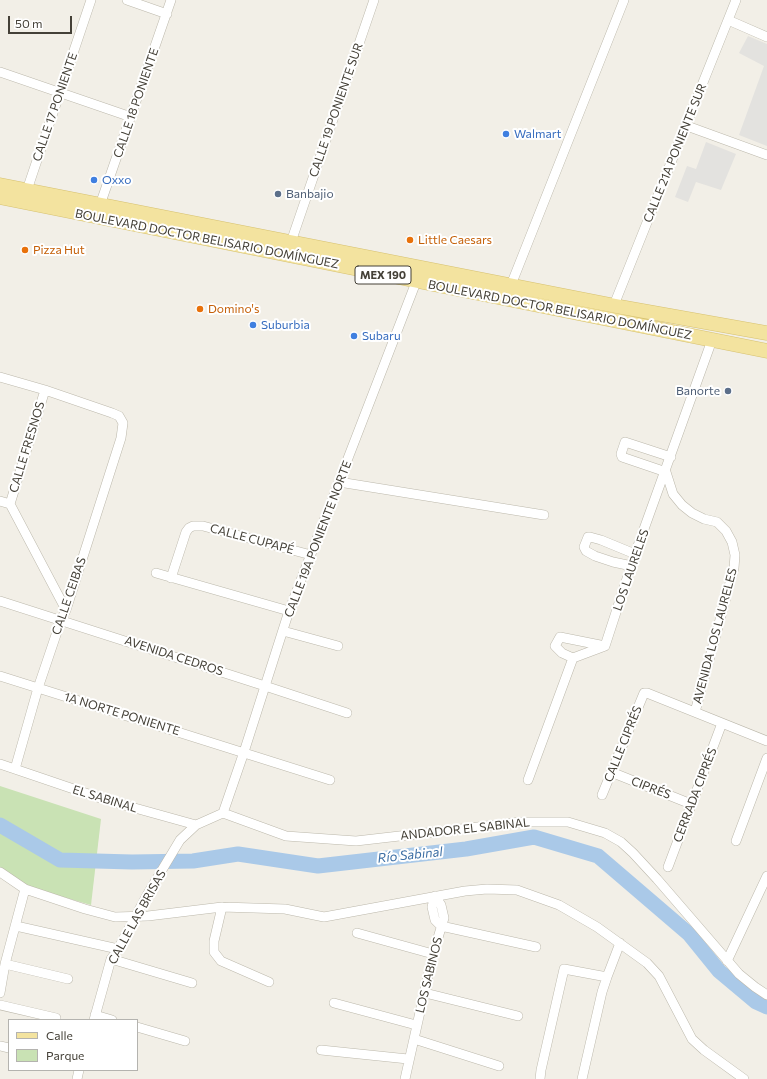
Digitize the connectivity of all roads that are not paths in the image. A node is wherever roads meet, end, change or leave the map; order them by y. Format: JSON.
{"nodes":[{"id":1,"x":91,"y":0,"type":"edge"},
{"id":2,"x":127,"y":0,"type":"edge"},
{"id":3,"x":171,"y":0,"type":"edge"},
{"id":4,"x":374,"y":0,"type":"edge"},
{"id":5,"x":624,"y":0,"type":"edge"},
{"id":6,"x":736,"y":0,"type":"edge"},
{"id":7,"x":167,"y":14,"type":"junction"},
{"id":8,"x":728,"y":20,"type":"junction"},
{"id":9,"x":767,"y":37,"type":"edge"},
{"id":10,"x":0,"y":72,"type":"edge"},
{"id":11,"x":61,"y":93,"type":"junction"},
{"id":12,"x":131,"y":117,"type":"junction"},
{"id":13,"x":687,"y":126,"type":"junction"},
{"id":14,"x":767,"y":155,"type":"edge"},
{"id":15,"x":0,"y":185,"type":"edge"},
{"id":16,"x":26,"y":190,"type":"junction"},
{"id":17,"x":0,"y":197,"type":"edge"},
{"id":18,"x":100,"y":205,"type":"junction"},
{"id":19,"x":291,"y":242,"type":"junction"},
{"id":20,"x":420,"y":267,"type":"junction"},
{"id":21,"x":417,"y":282,"type":"junction"},
{"id":22,"x":511,"y":285,"type":"junction"},
{"id":23,"x":614,"y":305,"type":"junction"},
{"id":24,"x":767,"y":333,"type":"edge"},
{"id":25,"x":712,"y":340,"type":"junction"},
{"id":26,"x":767,"y":351,"type":"edge"},
{"id":27,"x":0,"y":377,"type":"edge"},
{"id":28,"x":45,"y":390,"type":"junction"},
{"id":29,"x":671,"y":457,"type":"junction"},
{"id":30,"x":666,"y":472,"type":"junction"},
{"id":31,"x":339,"y":482,"type":"junction"},
{"id":32,"x":0,"y":501,"type":"edge"},
{"id":33,"x":10,"y":504,"type":"junction"},
{"id":34,"x":544,"y":515,"type":"dead end"},
{"id":35,"x":635,"y":554,"type":"junction"},
{"id":36,"x":311,"y":555,"type":"junction"},
{"id":37,"x":632,"y":566,"type":"junction"},
{"id":38,"x":156,"y":573,"type":"dead end"},
{"id":39,"x":171,"y":578,"type":"junction"},
{"id":40,"x":0,"y":601,"type":"edge"},
{"id":41,"x":66,"y":610,"type":"junction"},
{"id":42,"x":289,"y":611,"type":"junction"},
{"id":43,"x":60,"y":620,"type":"junction"},
{"id":44,"x":283,"y":631,"type":"junction"},
{"id":45,"x":338,"y":646,"type":"dead end"},
{"id":46,"x":605,"y":646,"type":"junction"},
{"id":47,"x":573,"y":658,"type":"junction"},
{"id":48,"x":0,"y":676,"type":"edge"},
{"id":49,"x":265,"y":686,"type":"junction"},
{"id":50,"x":38,"y":688,"type":"junction"},
{"id":51,"x":695,"y":712,"type":"junction"},
{"id":52,"x":347,"y":714,"type":"dead end"},
{"id":53,"x":722,"y":723,"type":"junction"},
{"id":54,"x":767,"y":741,"type":"edge"},
{"id":55,"x":244,"y":752,"type":"junction"},
{"id":56,"x":767,"y":758,"type":"edge"},
{"id":57,"x":0,"y":764,"type":"edge"},
{"id":58,"x":15,"y":769,"type":"junction"},
{"id":59,"x":611,"y":772,"type":"junction"},
{"id":60,"x":330,"y":780,"type":"dead end"},
{"id":61,"x":528,"y":780,"type":"dead end"},
{"id":62,"x":602,"y":795,"type":"dead end"},
{"id":63,"x":692,"y":804,"type":"junction"},
{"id":64,"x":223,"y":813,"type":"junction"},
{"id":65,"x":196,"y":825,"type":"junction"},
{"id":66,"x":736,"y":841,"type":"dead end"},
{"id":67,"x":668,"y":867,"type":"dead end"},
{"id":68,"x":0,"y":872,"type":"edge"},
{"id":69,"x":767,"y":876,"type":"edge"},
{"id":70,"x":25,"y":889,"type":"junction"},
{"id":71,"x":435,"y":896,"type":"junction"},
{"id":72,"x":222,"y":908,"type":"junction"},
{"id":73,"x":135,"y":917,"type":"junction"},
{"id":74,"x":16,"y":926,"type":"junction"},
{"id":75,"x":441,"y":926,"type":"junction"},
{"id":76,"x":357,"y":934,"type":"dead end"},
{"id":77,"x":620,"y":943,"type":"junction"},
{"id":78,"x":536,"y":947,"type":"dead end"},
{"id":79,"x":118,"y":949,"type":"junction"},
{"id":80,"x":434,"y":954,"type":"junction"},
{"id":81,"x":111,"y":959,"type":"junction"},
{"id":82,"x":727,"y":961,"type":"junction"},
{"id":83,"x":5,"y":964,"type":"junction"},
{"id":84,"x":607,"y":977,"type":"junction"},
{"id":85,"x":68,"y":979,"type":"dead end"},
{"id":86,"x":269,"y":982,"type":"dead end"},
{"id":87,"x":192,"y":983,"type":"dead end"},
{"id":88,"x":0,"y":993,"type":"edge"},
{"id":89,"x":425,"y":993,"type":"junction"},
{"id":90,"x":767,"y":995,"type":"edge"},
{"id":91,"x":334,"y":1003,"type":"dead end"},
{"id":92,"x":0,"y":1005,"type":"edge"},
{"id":93,"x":518,"y":1016,"type":"dead end"},
{"id":94,"x":56,"y":1018,"type":"dead end"},
{"id":95,"x":94,"y":1018,"type":"edge"},
{"id":96,"x":416,"y":1025,"type":"junction"},
{"id":97,"x":138,"y":1027,"type":"edge"},
{"id":98,"x":414,"y":1039,"type":"junction"},
{"id":99,"x":185,"y":1041,"type":"dead end"},
{"id":100,"x":321,"y":1050,"type":"dead end"},
{"id":101,"x":408,"y":1059,"type":"junction"},
{"id":102,"x":500,"y":1066,"type":"dead end"},
{"id":103,"x":405,"y":1079,"type":"edge"},
{"id":104,"x":540,"y":1079,"type":"edge"},
{"id":105,"x":582,"y":1079,"type":"edge"},
{"id":106,"x":744,"y":1079,"type":"edge"}],
"edges":[{"from":1,"to":11,"type":"street","name":"CALLE 17 PONIENTE"},
{"from":2,"to":7,"type":"street"},
{"from":3,"to":7,"type":"street","name":"CALLE 18 PONIENTE"},
{"from":4,"to":19,"type":"street","name":"CALLE 19 PONIENTE SUR"},
{"from":5,"to":22,"type":"street"},
{"from":6,"to":8,"type":"street","name":"CALLE 21A PONIENTE SUR"},
{"from":7,"to":12,"type":"street","name":"CALLE 18 PONIENTE"},
{"from":8,"to":9,"type":"street"},
{"from":8,"to":13,"type":"street","name":"CALLE 21A PONIENTE SUR"},
{"from":10,"to":11,"type":"street"},
{"from":11,"to":12,"type":"street"},
{"from":11,"to":16,"type":"street","name":"CALLE 17 PONIENTE"},
{"from":12,"to":18,"type":"street","name":"CALLE 18 PONIENTE"},
{"from":13,"to":14,"type":"street"},
{"from":13,"to":23,"type":"street","name":"CALLE 21A PONIENTE SUR"},
{"from":15,"to":16,"type":"main road","name":"BOULEVARD DOCTOR BELISARIO DOMÍNGUEZ","number":"MEX 190"},
{"from":16,"to":18,"type":"main road","name":"BOULEVARD DOCTOR BELISARIO DOMÍNGUEZ","number":"MEX 190"},
{"from":17,"to":21,"type":"main road","name":"BOULEVARD DOCTOR BELISARIO DOMÍNGUEZ","number":"MEX 190"},
{"from":18,"to":19,"type":"main road","name":"BOULEVARD DOCTOR BELISARIO DOMÍNGUEZ","number":"MEX 190"},
{"from":19,"to":20,"type":"main road","name":"BOULEVARD DOCTOR BELISARIO DOMÍNGUEZ","number":"MEX 190"},
{"from":20,"to":21,"type":"street","name":"CALLE 19A PONIENTE NORTE"},
{"from":20,"to":22,"type":"main road","name":"BOULEVARD DOCTOR BELISARIO DOMÍNGUEZ","number":"MEX 190"},
{"from":21,"to":25,"type":"main road","name":"BOULEVARD DOCTOR BELISARIO DOMÍNGUEZ","number":"MEX 190"},
{"from":21,"to":31,"type":"street","name":"CALLE 19A PONIENTE NORTE"},
{"from":22,"to":23,"type":"main road","name":"BOULEVARD DOCTOR BELISARIO DOMÍNGUEZ","number":"MEX 190"},
{"from":23,"to":24,"type":"main road","name":"BOULEVARD DOCTOR BELISARIO DOMÍNGUEZ","number":"MEX 190"},
{"from":25,"to":26,"type":"main road","name":"BOULEVARD DOCTOR BELISARIO DOMÍNGUEZ","number":"MEX 190"},
{"from":25,"to":29,"type":"street","name":"LOS LAURELES"},
{"from":27,"to":28,"type":"street"},
{"from":28,"to":33,"type":"street","name":"CALLE FRESNOS"},
{"from":28,"to":41,"type":"street","name":"CALLE CEIBAS"},
{"from":29,"to":30,"type":"street","name":"LOS LAURELES"},
{"from":29,"to":30,"type":"street"},
{"from":30,"to":35,"type":"street","name":"LOS LAURELES"},
{"from":30,"to":51,"type":"street","name":"AVENIDA LOS LAURELES"},
{"from":31,"to":34,"type":"street"},
{"from":31,"to":36,"type":"street","name":"CALLE 19A PONIENTE NORTE"},
{"from":32,"to":33,"type":"street"},
{"from":33,"to":41,"type":"street"},
{"from":35,"to":37,"type":"street","name":"LOS LAURELES"},
{"from":35,"to":37,"type":"street"},
{"from":36,"to":39,"type":"street","name":"CALLE CUPAPÉ"},
{"from":36,"to":42,"type":"street","name":"CALLE 19A PONIENTE NORTE"},
{"from":37,"to":46,"type":"street","name":"LOS LAURELES"},
{"from":38,"to":39,"type":"street"},
{"from":39,"to":42,"type":"street"},
{"from":40,"to":43,"type":"street","name":"AVENIDA CEDROS"},
{"from":41,"to":43,"type":"street","name":"CALLE CEIBAS"},
{"from":42,"to":44,"type":"street","name":"CALLE 19A PONIENTE NORTE"},
{"from":43,"to":49,"type":"street","name":"AVENIDA CEDROS"},
{"from":43,"to":50,"type":"street","name":"CALLE CEIBAS"},
{"from":44,"to":45,"type":"street"},
{"from":44,"to":49,"type":"street","name":"CALLE 19A PONIENTE NORTE"},
{"from":46,"to":47,"type":"street"},
{"from":46,"to":47,"type":"street"},
{"from":47,"to":61,"type":"street"},
{"from":48,"to":50,"type":"street","name":"1A NORTE PONIENTE"},
{"from":49,"to":52,"type":"street","name":"AVENIDA CEDROS"},
{"from":49,"to":55,"type":"street","name":"CALLE 19A PONIENTE NORTE"},
{"from":50,"to":55,"type":"street","name":"1A NORTE PONIENTE"},
{"from":50,"to":58,"type":"street","name":"CALLE CEIBAS"},
{"from":51,"to":53,"type":"street"},
{"from":51,"to":59,"type":"street","name":"CALLE CIPRÉS"},
{"from":53,"to":54,"type":"street"},
{"from":53,"to":63,"type":"street","name":"CERRADA CIPRÉS"},
{"from":55,"to":60,"type":"street","name":"1A NORTE PONIENTE"},
{"from":55,"to":64,"type":"street","name":"CALLE 19A PONIENTE NORTE"},
{"from":56,"to":66,"type":"street"},
{"from":57,"to":58,"type":"street","name":"EL SABINAL"},
{"from":58,"to":65,"type":"street","name":"EL SABINAL"},
{"from":59,"to":62,"type":"street","name":"CALLE CIPRÉS"},
{"from":59,"to":63,"type":"street","name":"CIPRÉS"},
{"from":63,"to":67,"type":"street","name":"CERRADA CIPRÉS"},
{"from":64,"to":65,"type":"street"},
{"from":64,"to":82,"type":"street","name":"ANDADOR EL SABINAL"},
{"from":65,"to":73,"type":"street","name":"CALLE LAS BRISAS"},
{"from":68,"to":70,"type":"street"},
{"from":69,"to":82,"type":"street"},
{"from":70,"to":73,"type":"street"},
{"from":70,"to":74,"type":"street"},
{"from":71,"to":72,"type":"street"},
{"from":71,"to":75,"type":"street","name":"LOS SABINOS"},
{"from":71,"to":77,"type":"street"},
{"from":72,"to":73,"type":"street"},
{"from":72,"to":86,"type":"street"},
{"from":73,"to":79,"type":"street","name":"CALLE LAS BRISAS"},
{"from":74,"to":79,"type":"street"},
{"from":74,"to":83,"type":"street"},
{"from":75,"to":78,"type":"street"},
{"from":75,"to":80,"type":"street","name":"LOS SABINOS"},
{"from":76,"to":80,"type":"street"},
{"from":77,"to":84,"type":"street"},
{"from":77,"to":106,"type":"street"},
{"from":79,"to":81,"type":"street","name":"CALLE LAS BRISAS"},
{"from":80,"to":89,"type":"street","name":"LOS SABINOS"},
{"from":81,"to":87,"type":"street"},
{"from":81,"to":95,"type":"street","name":"CALLE LAS BRISAS"},
{"from":82,"to":90,"type":"street","name":"ANDADOR EL SABINAL"},
{"from":83,"to":85,"type":"street"},
{"from":83,"to":88,"type":"street"},
{"from":84,"to":104,"type":"street"},
{"from":84,"to":105,"type":"street"},
{"from":89,"to":93,"type":"street"},
{"from":89,"to":96,"type":"street","name":"LOS SABINOS"},
{"from":91,"to":96,"type":"street"},
{"from":92,"to":94,"type":"street"},
{"from":96,"to":98,"type":"street","name":"LOS SABINOS"},
{"from":97,"to":99,"type":"street"},
{"from":98,"to":101,"type":"street","name":"LOS SABINOS"},
{"from":98,"to":102,"type":"street"},
{"from":100,"to":101,"type":"street"},
{"from":101,"to":103,"type":"street","name":"LOS SABINOS"}]}
